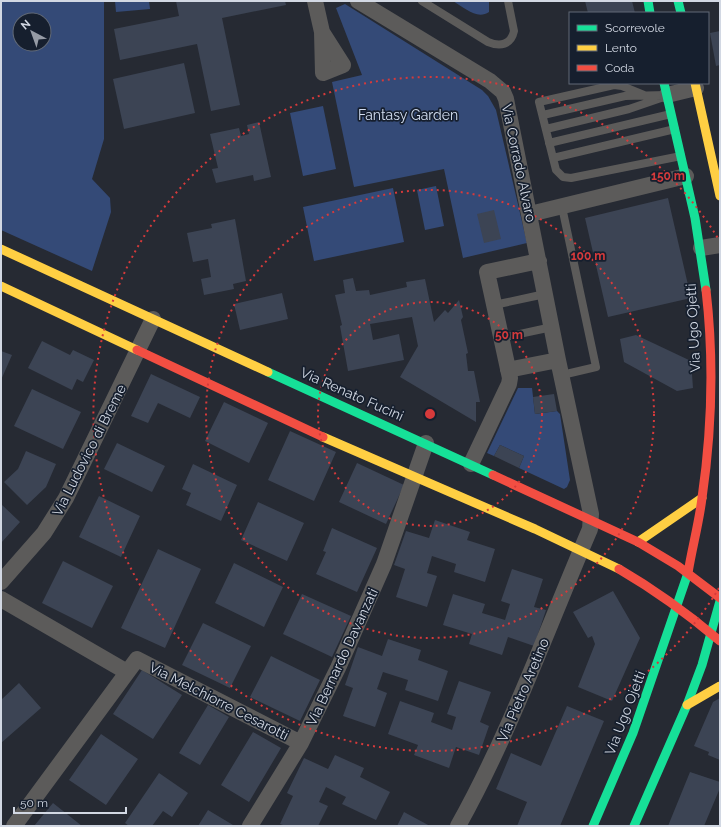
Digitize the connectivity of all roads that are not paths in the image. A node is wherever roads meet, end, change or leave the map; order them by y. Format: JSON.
{"nodes":[{"id":1,"x":315,"y":1,"type":"edge"},
{"id":2,"x":358,"y":1,"type":"edge"},
{"id":3,"x":422,"y":1,"type":"edge"},
{"id":4,"x":508,"y":1,"type":"edge"},
{"id":5,"x":648,"y":1,"type":"edge"},
{"id":6,"x":678,"y":1,"type":"edge"},
{"id":7,"x":650,"y":12,"type":"edge"},
{"id":8,"x":681,"y":12,"type":"edge"},
{"id":9,"x":322,"y":32,"type":"dead end"},
{"id":10,"x":696,"y":86,"type":"edge"},
{"id":11,"x":666,"y":89,"type":"edge"},
{"id":12,"x":644,"y":95,"type":"junction"},
{"id":13,"x":672,"y":114,"type":"junction"},
{"id":14,"x":543,"y":115,"type":"junction"},
{"id":15,"x":546,"y":129,"type":"junction"},
{"id":16,"x":675,"y":129,"type":"junction"},
{"id":17,"x":549,"y":142,"type":"junction"},
{"id":18,"x":681,"y":156,"type":"junction"},
{"id":19,"x":553,"y":158,"type":"junction"},
{"id":20,"x":686,"y":176,"type":"junction"},
{"id":21,"x":720,"y":196,"type":"edge"},
{"id":22,"x":562,"y":207,"type":"junction"},
{"id":23,"x":530,"y":214,"type":"junction"},
{"id":24,"x":720,"y":245,"type":"edge"},
{"id":25,"x":701,"y":248,"type":"junction"},
{"id":26,"x":1,"y":249,"type":"edge"},
{"id":27,"x":539,"y":261,"type":"junction"},
{"id":28,"x":1,"y":286,"type":"edge"},
{"id":29,"x":545,"y":294,"type":"junction"},
{"id":30,"x":494,"y":305,"type":"junction"},
{"id":31,"x":153,"y":320,"type":"junction"},
{"id":32,"x":552,"y":327,"type":"junction"},
{"id":33,"x":501,"y":338,"type":"junction"},
{"id":34,"x":138,"y":350,"type":"junction"},
{"id":35,"x":560,"y":368,"type":"junction"},
{"id":36,"x":508,"y":370,"type":"junction"},
{"id":37,"x":426,"y":443,"type":"junction"},
{"id":38,"x":713,"y":461,"type":"edge"},
{"id":39,"x":471,"y":464,"type":"junction"},
{"id":40,"x":414,"y":478,"type":"junction"},
{"id":41,"x":702,"y":498,"type":"junction"},
{"id":42,"x":591,"y":519,"type":"junction"},
{"id":43,"x":638,"y":542,"type":"junction"},
{"id":44,"x":581,"y":550,"type":"junction"},
{"id":45,"x":688,"y":573,"type":"junction"},
{"id":46,"x":1,"y":582,"type":"edge"},
{"id":47,"x":720,"y":598,"type":"edge"},
{"id":48,"x":1,"y":599,"type":"edge"},
{"id":49,"x":720,"y":601,"type":"edge"},
{"id":50,"x":677,"y":607,"type":"junction"},
{"id":51,"x":711,"y":632,"type":"junction"},
{"id":52,"x":720,"y":641,"type":"edge"},
{"id":53,"x":127,"y":672,"type":"junction"},
{"id":54,"x":720,"y":686,"type":"edge"},
{"id":55,"x":687,"y":704,"type":"junction"},
{"id":56,"x":301,"y":743,"type":"junction"},
{"id":57,"x":14,"y":826,"type":"edge"},
{"id":58,"x":250,"y":826,"type":"edge"},
{"id":59,"x":458,"y":826,"type":"edge"},
{"id":60,"x":593,"y":826,"type":"edge"},
{"id":61,"x":634,"y":826,"type":"edge"}],
"edges":[{"from":1,"to":9,"type":"street"},
{"from":2,"to":23,"type":"street","name":"Via Corrado Alvaro"},
{"from":3,"to":4,"type":"lane"},
{"from":5,"to":7,"type":"main road"},
{"from":6,"to":8,"type":"main road"},
{"from":10,"to":11,"type":"street"},
{"from":10,"to":21,"type":"main road"},
{"from":11,"to":12,"type":"lane"},
{"from":11,"to":13,"type":"main road","name":"Via Ugo Ojetti"},
{"from":11,"to":15,"type":"lane"},
{"from":12,"to":14,"type":"lane"},
{"from":12,"to":14,"type":"lane"},
{"from":13,"to":16,"type":"main road","name":"Via Ugo Ojetti"},
{"from":13,"to":17,"type":"lane"},
{"from":14,"to":15,"type":"lane"},
{"from":15,"to":17,"type":"lane"},
{"from":16,"to":18,"type":"main road","name":"Via Ugo Ojetti"},
{"from":16,"to":19,"type":"lane"},
{"from":17,"to":19,"type":"lane"},
{"from":18,"to":19,"type":"lane"},
{"from":18,"to":20,"type":"main road","name":"Via Ugo Ojetti"},
{"from":20,"to":22,"type":"street"},
{"from":20,"to":25,"type":"main road","name":"Via Ugo Ojetti"},
{"from":22,"to":23,"type":"street"},
{"from":22,"to":35,"type":"lane"},
{"from":23,"to":27,"type":"street","name":"Via Corrado Alvaro"},
{"from":24,"to":25,"type":"street"},
{"from":25,"to":38,"type":"main road","name":"Via Ugo Ojetti"},
{"from":26,"to":31,"type":"main road","name":"Via Renato Fucini"},
{"from":27,"to":29,"type":"street","name":"Via Corrado Alvaro"},
{"from":27,"to":30,"type":"street"},
{"from":28,"to":34,"type":"main road"},
{"from":29,"to":30,"type":"lane"},
{"from":29,"to":32,"type":"street","name":"Via Corrado Alvaro"},
{"from":30,"to":33,"type":"street"},
{"from":31,"to":34,"type":"street","name":"Via Ludovico di Breme"},
{"from":31,"to":37,"type":"main road","name":"Via Renato Fucini"},
{"from":32,"to":33,"type":"lane"},
{"from":32,"to":35,"type":"street","name":"Via Corrado Alvaro"},
{"from":33,"to":36,"type":"street"},
{"from":34,"to":40,"type":"main road"},
{"from":34,"to":46,"type":"street","name":"Via Ludovico di Breme"},
{"from":35,"to":36,"type":"street"},
{"from":35,"to":42,"type":"street","name":"Via Corrado Alvaro"},
{"from":36,"to":39,"type":"street"},
{"from":37,"to":39,"type":"main road","name":"Via Renato Fucini"},
{"from":37,"to":40,"type":"street","name":"Via Bernardo Davanzati"},
{"from":38,"to":41,"type":"main road","name":"Via Ugo Ojetti"},
{"from":39,"to":42,"type":"main road","name":"Via Renato Fucini"},
{"from":40,"to":44,"type":"main road"},
{"from":40,"to":56,"type":"street","name":"Via Bernardo Davanzati"},
{"from":41,"to":43,"type":"main road"},
{"from":41,"to":45,"type":"main road","name":"Via Ugo Ojetti"},
{"from":42,"to":43,"type":"main road","name":"Via Renato Fucini"},
{"from":42,"to":44,"type":"street","name":"Via Pietro Aretino"},
{"from":43,"to":45,"type":"main road","name":"Via Renato Fucini"},
{"from":44,"to":50,"type":"main road"},
{"from":44,"to":59,"type":"street","name":"Via Pietro Aretino"},
{"from":45,"to":47,"type":"main road","name":"Via Renato Fucini"},
{"from":45,"to":50,"type":"main road","name":"Via Ugo Ojetti"},
{"from":48,"to":53,"type":"street"},
{"from":49,"to":51,"type":"main road"},
{"from":50,"to":51,"type":"main road"},
{"from":50,"to":60,"type":"main road","name":"Via Ugo Ojetti"},
{"from":51,"to":52,"type":"main road"},
{"from":51,"to":55,"type":"main road"},
{"from":53,"to":56,"type":"street","name":"Via Melchiorre Cesarotti"},
{"from":53,"to":57,"type":"street"},
{"from":54,"to":55,"type":"main road"},
{"from":55,"to":61,"type":"main road"},
{"from":56,"to":58,"type":"street","name":"Via Bernardo Davanzati"}]}
